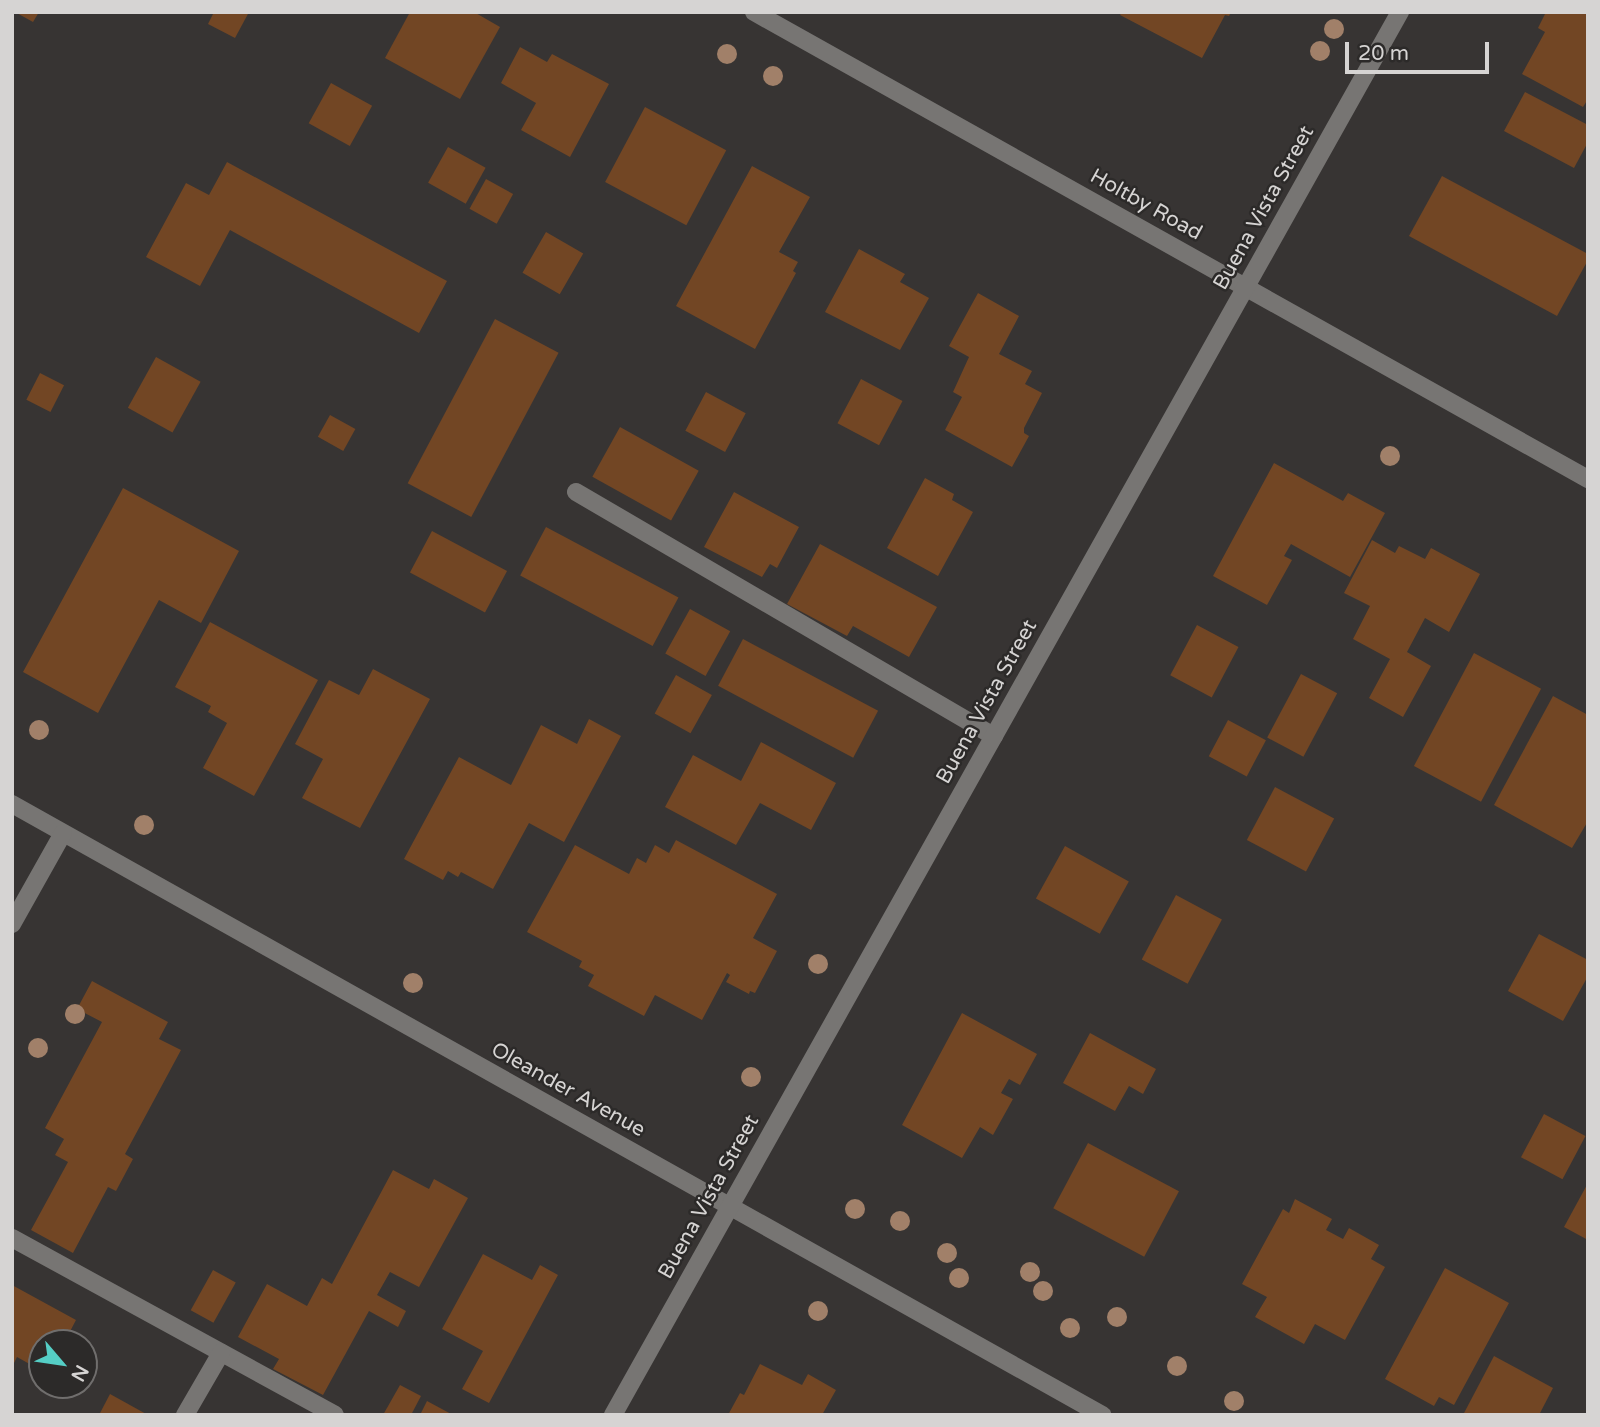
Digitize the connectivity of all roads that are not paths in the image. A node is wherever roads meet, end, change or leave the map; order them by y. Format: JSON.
{"nodes":[{"id":1,"x":754,"y":12,"type":"edge"},
{"id":2,"x":1400,"y":12,"type":"edge"},
{"id":3,"x":1246,"y":288,"type":"junction"},
{"id":4,"x":1588,"y":479,"type":"edge"},
{"id":5,"x":576,"y":492,"type":"dead end"},
{"id":6,"x":994,"y":736,"type":"junction"},
{"id":7,"x":12,"y":804,"type":"edge"},
{"id":8,"x":63,"y":833,"type":"junction"},
{"id":9,"x":12,"y":925,"type":"edge"},
{"id":10,"x":730,"y":1206,"type":"junction"},
{"id":11,"x":12,"y":1238,"type":"edge"},
{"id":12,"x":221,"y":1353,"type":"junction"},
{"id":13,"x":185,"y":1415,"type":"edge"},
{"id":14,"x":335,"y":1415,"type":"edge"},
{"id":15,"x":613,"y":1415,"type":"edge"},
{"id":16,"x":1102,"y":1415,"type":"edge"}],
"edges":[{"from":1,"to":3,"type":"street","name":"Holtby Road"},
{"from":2,"to":3,"type":"street","name":"Buena Vista Street"},
{"from":3,"to":4,"type":"street","name":"Holtby Road"},
{"from":3,"to":6,"type":"street","name":"Buena Vista Street"},
{"from":5,"to":6,"type":"street"},
{"from":6,"to":10,"type":"street","name":"Buena Vista Street"},
{"from":7,"to":8,"type":"street","name":"Oleander Avenue"},
{"from":8,"to":9,"type":"street"},
{"from":8,"to":10,"type":"street","name":"Oleander Avenue"},
{"from":10,"to":15,"type":"street","name":"Buena Vista Street"},
{"from":10,"to":16,"type":"street","name":"Oleander Avenue"},
{"from":11,"to":12,"type":"street"},
{"from":12,"to":13,"type":"street"},
{"from":12,"to":14,"type":"street"}]}
